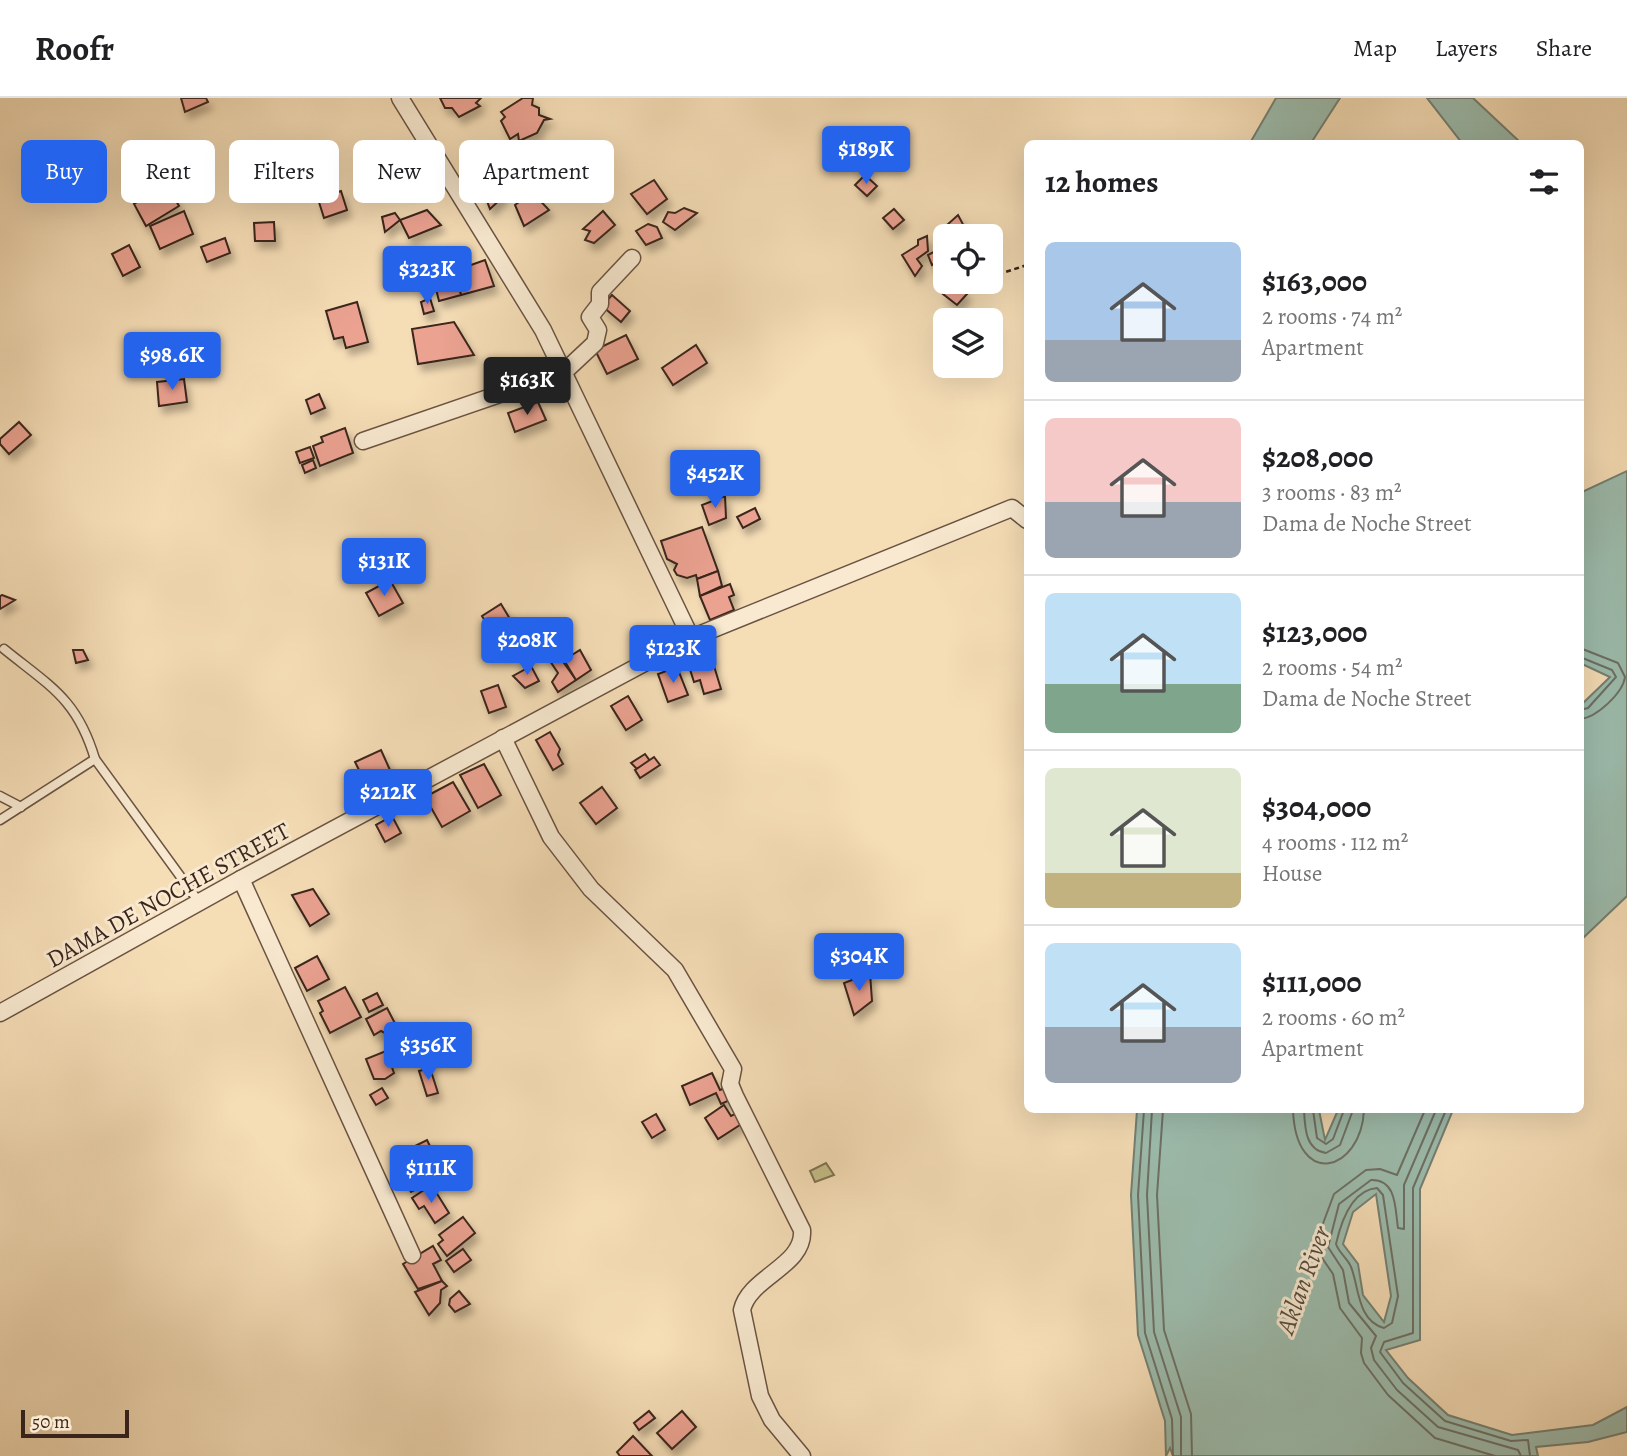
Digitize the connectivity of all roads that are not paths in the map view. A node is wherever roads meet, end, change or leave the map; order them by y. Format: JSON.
{"nodes":[{"id":1,"x":400,"y":98,"type":"edge"},
{"id":2,"x":632,"y":258,"type":"dead end"},
{"id":3,"x":564,"y":372,"type":"junction"},
{"id":4,"x":363,"y":441,"type":"dead end"},
{"id":5,"x":1024,"y":518,"type":"edge"},
{"id":6,"x":691,"y":638,"type":"junction"},
{"id":7,"x":4,"y":649,"type":"dead end"},
{"id":8,"x":503,"y":738,"type":"junction"},
{"id":9,"x":95,"y":760,"type":"junction"},
{"id":10,"x":0,"y":796,"type":"edge"},
{"id":11,"x":21,"y":807,"type":"junction"},
{"id":12,"x":0,"y":820,"type":"edge"},
{"id":13,"x":241,"y":879,"type":"junction"},
{"id":14,"x":199,"y":902,"type":"junction"},
{"id":15,"x":0,"y":1013,"type":"edge"},
{"id":16,"x":412,"y":1255,"type":"dead end"},
{"id":17,"x":802,"y":1456,"type":"edge"}],
"edges":[{"from":1,"to":3,"type":"street"},
{"from":2,"to":3,"type":"street"},
{"from":3,"to":4,"type":"street"},
{"from":3,"to":6,"type":"street"},
{"from":5,"to":6,"type":"street","name":"DAMA DE NOCHE STREET"},
{"from":6,"to":8,"type":"street","name":"DAMA DE NOCHE STREET"},
{"from":7,"to":9,"type":"lane"},
{"from":8,"to":13,"type":"street","name":"DAMA DE NOCHE STREET"},
{"from":8,"to":17,"type":"street"},
{"from":9,"to":11,"type":"lane"},
{"from":9,"to":14,"type":"lane"},
{"from":10,"to":11,"type":"lane"},
{"from":11,"to":12,"type":"lane"},
{"from":13,"to":14,"type":"street","name":"DAMA DE NOCHE STREET"},
{"from":13,"to":16,"type":"street"},
{"from":14,"to":15,"type":"street","name":"DAMA DE NOCHE STREET"}]}
